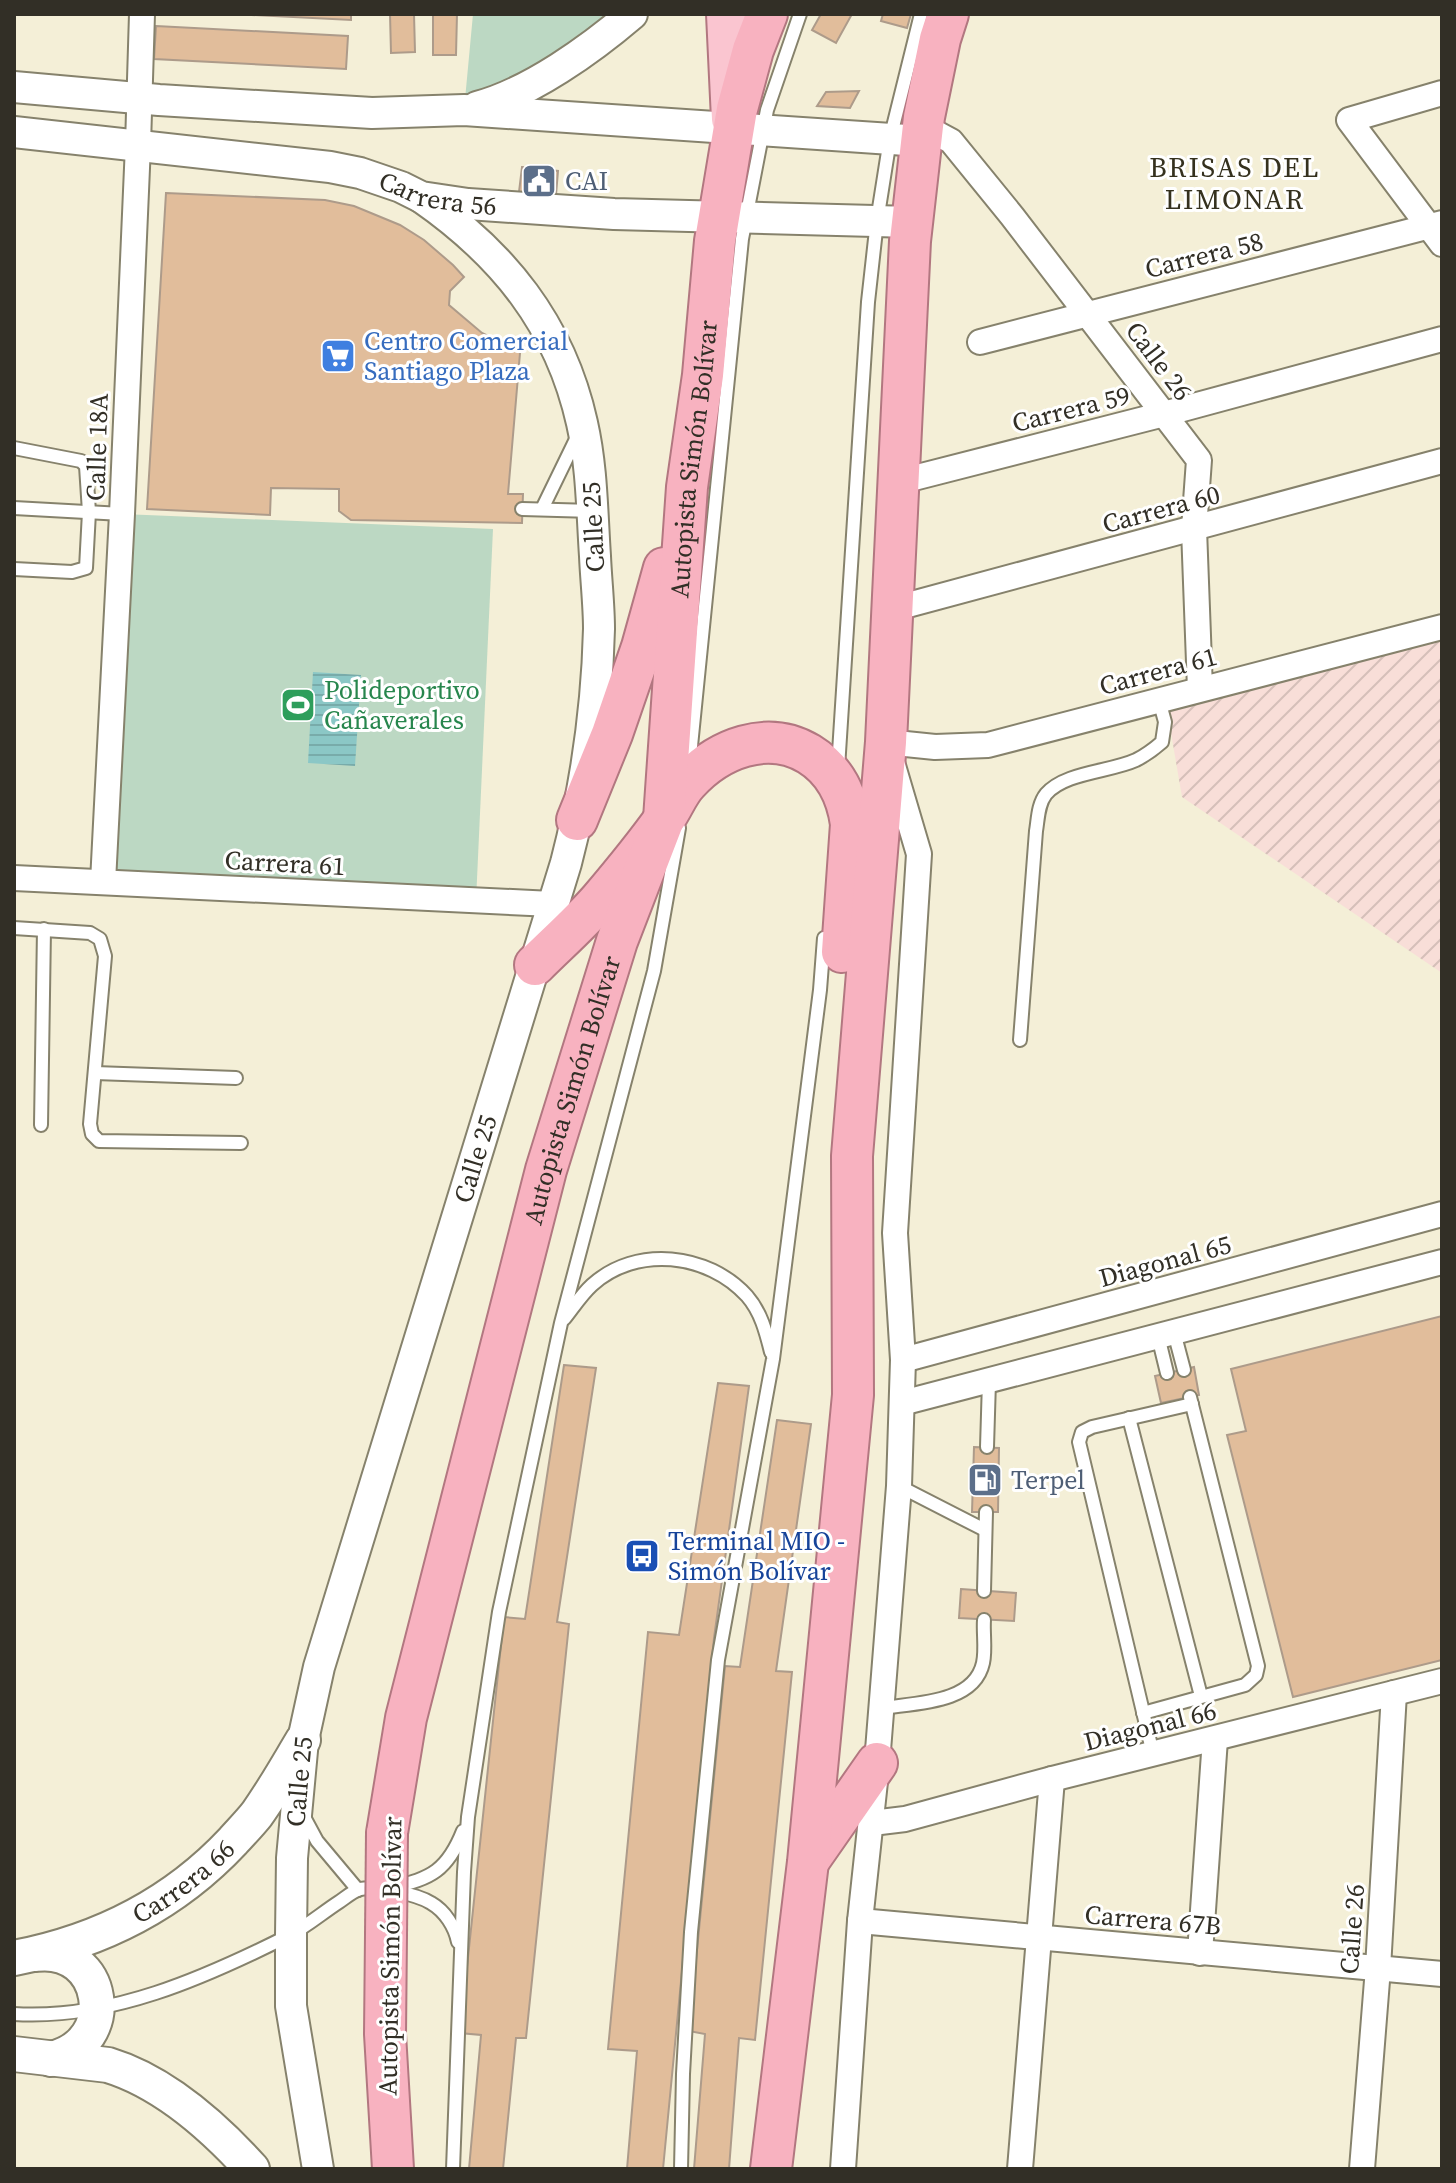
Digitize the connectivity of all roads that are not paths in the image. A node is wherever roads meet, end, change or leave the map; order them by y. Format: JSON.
{"nodes":[{"id":1,"x":142,"y":14,"type":"edge"},
{"id":2,"x":632,"y":14,"type":"edge"},
{"id":3,"x":726,"y":14,"type":"edge"},
{"id":4,"x":767,"y":14,"type":"edge"},
{"id":5,"x":800,"y":14,"type":"edge"},
{"id":6,"x":921,"y":14,"type":"edge"},
{"id":7,"x":948,"y":14,"type":"edge"},
{"id":8,"x":14,"y":87,"type":"edge"},
{"id":9,"x":1442,"y":93,"type":"edge"},
{"id":10,"x":138,"y":99,"type":"junction"},
{"id":11,"x":464,"y":110,"type":"junction"},
{"id":12,"x":748,"y":130,"type":"junction"},
{"id":13,"x":14,"y":132,"type":"edge"},
{"id":14,"x":912,"y":136,"type":"junction"},
{"id":15,"x":138,"y":145,"type":"junction"},
{"id":16,"x":421,"y":197,"type":"junction"},
{"id":17,"x":733,"y":217,"type":"junction"},
{"id":18,"x":894,"y":221,"type":"junction"},
{"id":19,"x":1438,"y":231,"type":"edge"},
{"id":20,"x":1088,"y":314,"type":"junction"},
{"id":21,"x":1442,"y":339,"type":"edge"},
{"id":22,"x":980,"y":342,"type":"dead end"},
{"id":23,"x":1164,"y":414,"type":"junction"},
{"id":24,"x":583,"y":425,"type":"junction"},
{"id":25,"x":14,"y":448,"type":"edge"},
{"id":26,"x":1442,"y":461,"type":"edge"},
{"id":27,"x":898,"y":482,"type":"junction"},
{"id":28,"x":687,"y":487,"type":"junction"},
{"id":29,"x":14,"y":508,"type":"edge"},
{"id":30,"x":522,"y":509,"type":"dead end"},
{"id":31,"x":542,"y":509,"type":"junction"},
{"id":32,"x":593,"y":511,"type":"junction"},
{"id":33,"x":89,"y":512,"type":"junction"},
{"id":34,"x":122,"y":514,"type":"junction"},
{"id":35,"x":1194,"y":529,"type":"junction"},
{"id":36,"x":14,"y":569,"type":"edge"},
{"id":37,"x":893,"y":609,"type":"junction"},
{"id":38,"x":1442,"y":627,"type":"edge"},
{"id":39,"x":1200,"y":689,"type":"junction"},
{"id":40,"x":1159,"y":700,"type":"junction"},
{"id":41,"x":886,"y":742,"type":"junction"},
{"id":42,"x":687,"y":782,"type":"junction"},
{"id":43,"x":836,"y":796,"type":"junction"},
{"id":44,"x":664,"y":819,"type":"junction"},
{"id":45,"x":577,"y":820,"type":"junction"},
{"id":46,"x":14,"y":878,"type":"edge"},
{"id":47,"x":103,"y":882,"type":"junction"},
{"id":48,"x":552,"y":904,"type":"junction"},
{"id":49,"x":14,"y":928,"type":"edge"},
{"id":50,"x":44,"y":929,"type":"junction"},
{"id":51,"x":825,"y":930,"type":"dead end"},
{"id":52,"x":535,"y":965,"type":"junction"},
{"id":53,"x":1020,"y":1040,"type":"dead end"},
{"id":54,"x":95,"y":1073,"type":"junction"},
{"id":55,"x":236,"y":1078,"type":"dead end"},
{"id":56,"x":41,"y":1125,"type":"dead end"},
{"id":57,"x":241,"y":1143,"type":"dead end"},
{"id":58,"x":852,"y":1156,"type":"junction"},
{"id":59,"x":1442,"y":1214,"type":"edge"},
{"id":60,"x":1442,"y":1262,"type":"edge"},
{"id":61,"x":561,"y":1323,"type":"junction"},
{"id":62,"x":1166,"y":1334,"type":"junction"},
{"id":63,"x":773,"y":1359,"type":"junction"},
{"id":64,"x":903,"y":1360,"type":"junction"},
{"id":65,"x":1184,"y":1370,"type":"dead end"},
{"id":66,"x":1167,"y":1373,"type":"dead end"},
{"id":67,"x":989,"y":1381,"type":"junction"},
{"id":68,"x":902,"y":1403,"type":"junction"},
{"id":69,"x":1129,"y":1418,"type":"junction"},
{"id":70,"x":987,"y":1447,"type":"dead end"},
{"id":71,"x":899,"y":1486,"type":"junction"},
{"id":72,"x":986,"y":1512,"type":"dead end"},
{"id":73,"x":985,"y":1530,"type":"junction"},
{"id":74,"x":984,"y":1591,"type":"dead end"},
{"id":75,"x":984,"y":1620,"type":"dead end"},
{"id":76,"x":1442,"y":1681,"type":"edge"},
{"id":77,"x":1394,"y":1693,"type":"junction"},
{"id":78,"x":1201,"y":1696,"type":"junction"},
{"id":79,"x":882,"y":1708,"type":"junction"},
{"id":80,"x":1143,"y":1713,"type":"junction"},
{"id":81,"x":1215,"y":1739,"type":"junction"},
{"id":82,"x":303,"y":1740,"type":"junction"},
{"id":83,"x":1153,"y":1754,"type":"junction"},
{"id":84,"x":877,"y":1763,"type":"junction"},
{"id":85,"x":1052,"y":1779,"type":"junction"},
{"id":86,"x":298,"y":1806,"type":"junction"},
{"id":87,"x":468,"y":1817,"type":"junction"},
{"id":88,"x":872,"y":1823,"type":"junction"},
{"id":89,"x":808,"y":1862,"type":"junction"},
{"id":90,"x":358,"y":1890,"type":"junction"},
{"id":91,"x":380,"y":1890,"type":"junction"},
{"id":92,"x":860,"y":1921,"type":"junction"},
{"id":93,"x":291,"y":1935,"type":"junction"},
{"id":94,"x":1040,"y":1937,"type":"junction"},
{"id":95,"x":1200,"y":1953,"type":"junction"},
{"id":96,"x":461,"y":1954,"type":"junction"},
{"id":97,"x":21,"y":1957,"type":"edge"},
{"id":98,"x":1378,"y":1968,"type":"junction"},
{"id":99,"x":1442,"y":1974,"type":"edge"},
{"id":100,"x":98,"y":2010,"type":"junction"},
{"id":101,"x":14,"y":2014,"type":"edge"},
{"id":102,"x":14,"y":2054,"type":"edge"},
{"id":103,"x":51,"y":2059,"type":"junction"},
{"id":104,"x":252,"y":2169,"type":"edge"},
{"id":105,"x":318,"y":2169,"type":"edge"},
{"id":106,"x":393,"y":2169,"type":"edge"},
{"id":107,"x":453,"y":2169,"type":"edge"},
{"id":108,"x":681,"y":2169,"type":"edge"},
{"id":109,"x":771,"y":2169,"type":"edge"},
{"id":110,"x":843,"y":2169,"type":"edge"},
{"id":111,"x":1020,"y":2169,"type":"edge"},
{"id":112,"x":1362,"y":2169,"type":"edge"}],
"edges":[{"from":1,"to":10,"type":"street","name":"Calle 18A"},
{"from":2,"to":11,"type":"street"},
{"from":3,"to":12,"type":"main road"},
{"from":4,"to":12,"type":"highway","name":"Autopista Simón Bolívar"},
{"from":5,"to":12,"type":"lane"},
{"from":6,"to":14,"type":"lane"},
{"from":7,"to":14,"type":"highway"},
{"from":8,"to":10,"type":"street"},
{"from":9,"to":19,"type":"street"},
{"from":10,"to":11,"type":"street"},
{"from":10,"to":15,"type":"street","name":"Calle 18A"},
{"from":11,"to":12,"type":"street"},
{"from":12,"to":14,"type":"street"},
{"from":12,"to":17,"type":"highway","name":"Autopista Simón Bolívar"},
{"from":13,"to":15,"type":"street","name":"Carrera 56"},
{"from":14,"to":18,"type":"highway"},
{"from":14,"to":20,"type":"street","name":"Calle 26"},
{"from":15,"to":16,"type":"street","name":"Carrera 56"},
{"from":15,"to":34,"type":"street","name":"Calle 18A"},
{"from":16,"to":17,"type":"street","name":"Carrera 56"},
{"from":16,"to":24,"type":"street","name":"Calle 25"},
{"from":17,"to":18,"type":"street","name":"Carrera 56"},
{"from":17,"to":28,"type":"highway","name":"Autopista Simón Bolívar"},
{"from":17,"to":42,"type":"lane"},
{"from":18,"to":27,"type":"highway"},
{"from":18,"to":43,"type":"lane"},
{"from":19,"to":20,"type":"street","name":"Carrera 58"},
{"from":20,"to":22,"type":"street","name":"Carrera 58"},
{"from":20,"to":23,"type":"street","name":"Calle 26"},
{"from":21,"to":23,"type":"street","name":"Carrera 59"},
{"from":23,"to":27,"type":"street","name":"Carrera 59"},
{"from":23,"to":35,"type":"street","name":"Calle 26"},
{"from":24,"to":31,"type":"lane"},
{"from":24,"to":32,"type":"street","name":"Calle 25"},
{"from":25,"to":33,"type":"lane"},
{"from":26,"to":35,"type":"street","name":"Carrera 60"},
{"from":27,"to":37,"type":"highway"},
{"from":28,"to":44,"type":"highway","name":"Autopista Simón Bolívar"},
{"from":28,"to":45,"type":"highway"},
{"from":29,"to":33,"type":"lane"},
{"from":30,"to":31,"type":"lane"},
{"from":31,"to":32,"type":"lane"},
{"from":32,"to":45,"type":"street","name":"Calle 25"},
{"from":33,"to":34,"type":"lane"},
{"from":33,"to":36,"type":"lane"},
{"from":34,"to":47,"type":"street","name":"Calle 18A"},
{"from":35,"to":37,"type":"street","name":"Carrera 60"},
{"from":35,"to":39,"type":"street","name":"Calle 26"},
{"from":37,"to":41,"type":"highway"},
{"from":38,"to":39,"type":"street","name":"Carrera 61"},
{"from":39,"to":40,"type":"street","name":"Carrera 61"},
{"from":40,"to":41,"type":"street","name":"Carrera 61"},
{"from":40,"to":53,"type":"lane"},
{"from":41,"to":58,"type":"highway"},
{"from":41,"to":64,"type":"street"},
{"from":42,"to":43,"type":"highway"},
{"from":42,"to":44,"type":"highway"},
{"from":42,"to":61,"type":"lane"},
{"from":43,"to":58,"type":"highway"},
{"from":44,"to":52,"type":"highway"},
{"from":44,"to":106,"type":"highway","name":"Autopista Simón Bolívar","bridge":true},
{"from":45,"to":48,"type":"street","name":"Calle 25"},
{"from":46,"to":47,"type":"street","name":"Carrera 61"},
{"from":47,"to":48,"type":"street","name":"Carrera 61"},
{"from":48,"to":52,"type":"street","name":"Calle 25"},
{"from":49,"to":50,"type":"lane"},
{"from":50,"to":54,"type":"lane"},
{"from":50,"to":56,"type":"lane"},
{"from":51,"to":63,"type":"lane"},
{"from":52,"to":82,"type":"street","name":"Calle 25"},
{"from":54,"to":55,"type":"lane"},
{"from":54,"to":57,"type":"lane"},
{"from":58,"to":89,"type":"highway"},
{"from":59,"to":64,"type":"street","name":"Diagonal 65"},
{"from":60,"to":62,"type":"street"},
{"from":61,"to":63,"type":"lane"},
{"from":61,"to":87,"type":"lane"},
{"from":62,"to":65,"type":"lane"},
{"from":62,"to":66,"type":"lane"},
{"from":62,"to":67,"type":"street"},
{"from":63,"to":108,"type":"lane"},
{"from":64,"to":68,"type":"street"},
{"from":67,"to":68,"type":"street"},
{"from":67,"to":70,"type":"lane"},
{"from":68,"to":71,"type":"street"},
{"from":69,"to":78,"type":"lane"},
{"from":69,"to":78,"type":"lane"},
{"from":69,"to":80,"type":"lane"},
{"from":71,"to":73,"type":"lane"},
{"from":71,"to":79,"type":"street"},
{"from":72,"to":73,"type":"lane"},
{"from":73,"to":74,"type":"lane"},
{"from":75,"to":79,"type":"lane"},
{"from":76,"to":77,"type":"street","name":"Diagonal 66"},
{"from":77,"to":81,"type":"street","name":"Diagonal 66"},
{"from":77,"to":98,"type":"street","name":"Calle 26"},
{"from":78,"to":80,"type":"lane"},
{"from":79,"to":84,"type":"street"},
{"from":80,"to":83,"type":"lane"},
{"from":81,"to":83,"type":"street","name":"Diagonal 66"},
{"from":81,"to":95,"type":"street"},
{"from":82,"to":86,"type":"street","name":"Calle 25"},
{"from":82,"to":97,"type":"main road","name":"Carrera 66"},
{"from":83,"to":85,"type":"street","name":"Diagonal 66"},
{"from":84,"to":88,"type":"street"},
{"from":84,"to":89,"type":"highway"},
{"from":85,"to":88,"type":"street","name":"Diagonal 66"},
{"from":85,"to":94,"type":"street"},
{"from":86,"to":90,"type":"lane"},
{"from":86,"to":93,"type":"street","name":"Calle 25"},
{"from":87,"to":91,"type":"lane"},
{"from":87,"to":96,"type":"lane"},
{"from":88,"to":92,"type":"street"},
{"from":89,"to":109,"type":"highway"},
{"from":90,"to":91,"type":"lane"},
{"from":90,"to":93,"type":"lane"},
{"from":91,"to":96,"type":"lane"},
{"from":92,"to":94,"type":"street","name":"Carrera 67B"},
{"from":92,"to":110,"type":"street"},
{"from":93,"to":100,"type":"lane"},
{"from":93,"to":105,"type":"street","name":"Calle 25"},
{"from":94,"to":95,"type":"street","name":"Carrera 67B"},
{"from":94,"to":111,"type":"street"},
{"from":95,"to":98,"type":"street","name":"Carrera 67B"},
{"from":96,"to":107,"type":"lane"},
{"from":97,"to":100,"type":"main road"},
{"from":98,"to":99,"type":"street","name":"Carrera 67B"},
{"from":98,"to":112,"type":"street","name":"Calle 26"},
{"from":100,"to":101,"type":"lane"},
{"from":100,"to":103,"type":"main road"},
{"from":102,"to":103,"type":"main road"},
{"from":103,"to":104,"type":"main road"}]}
